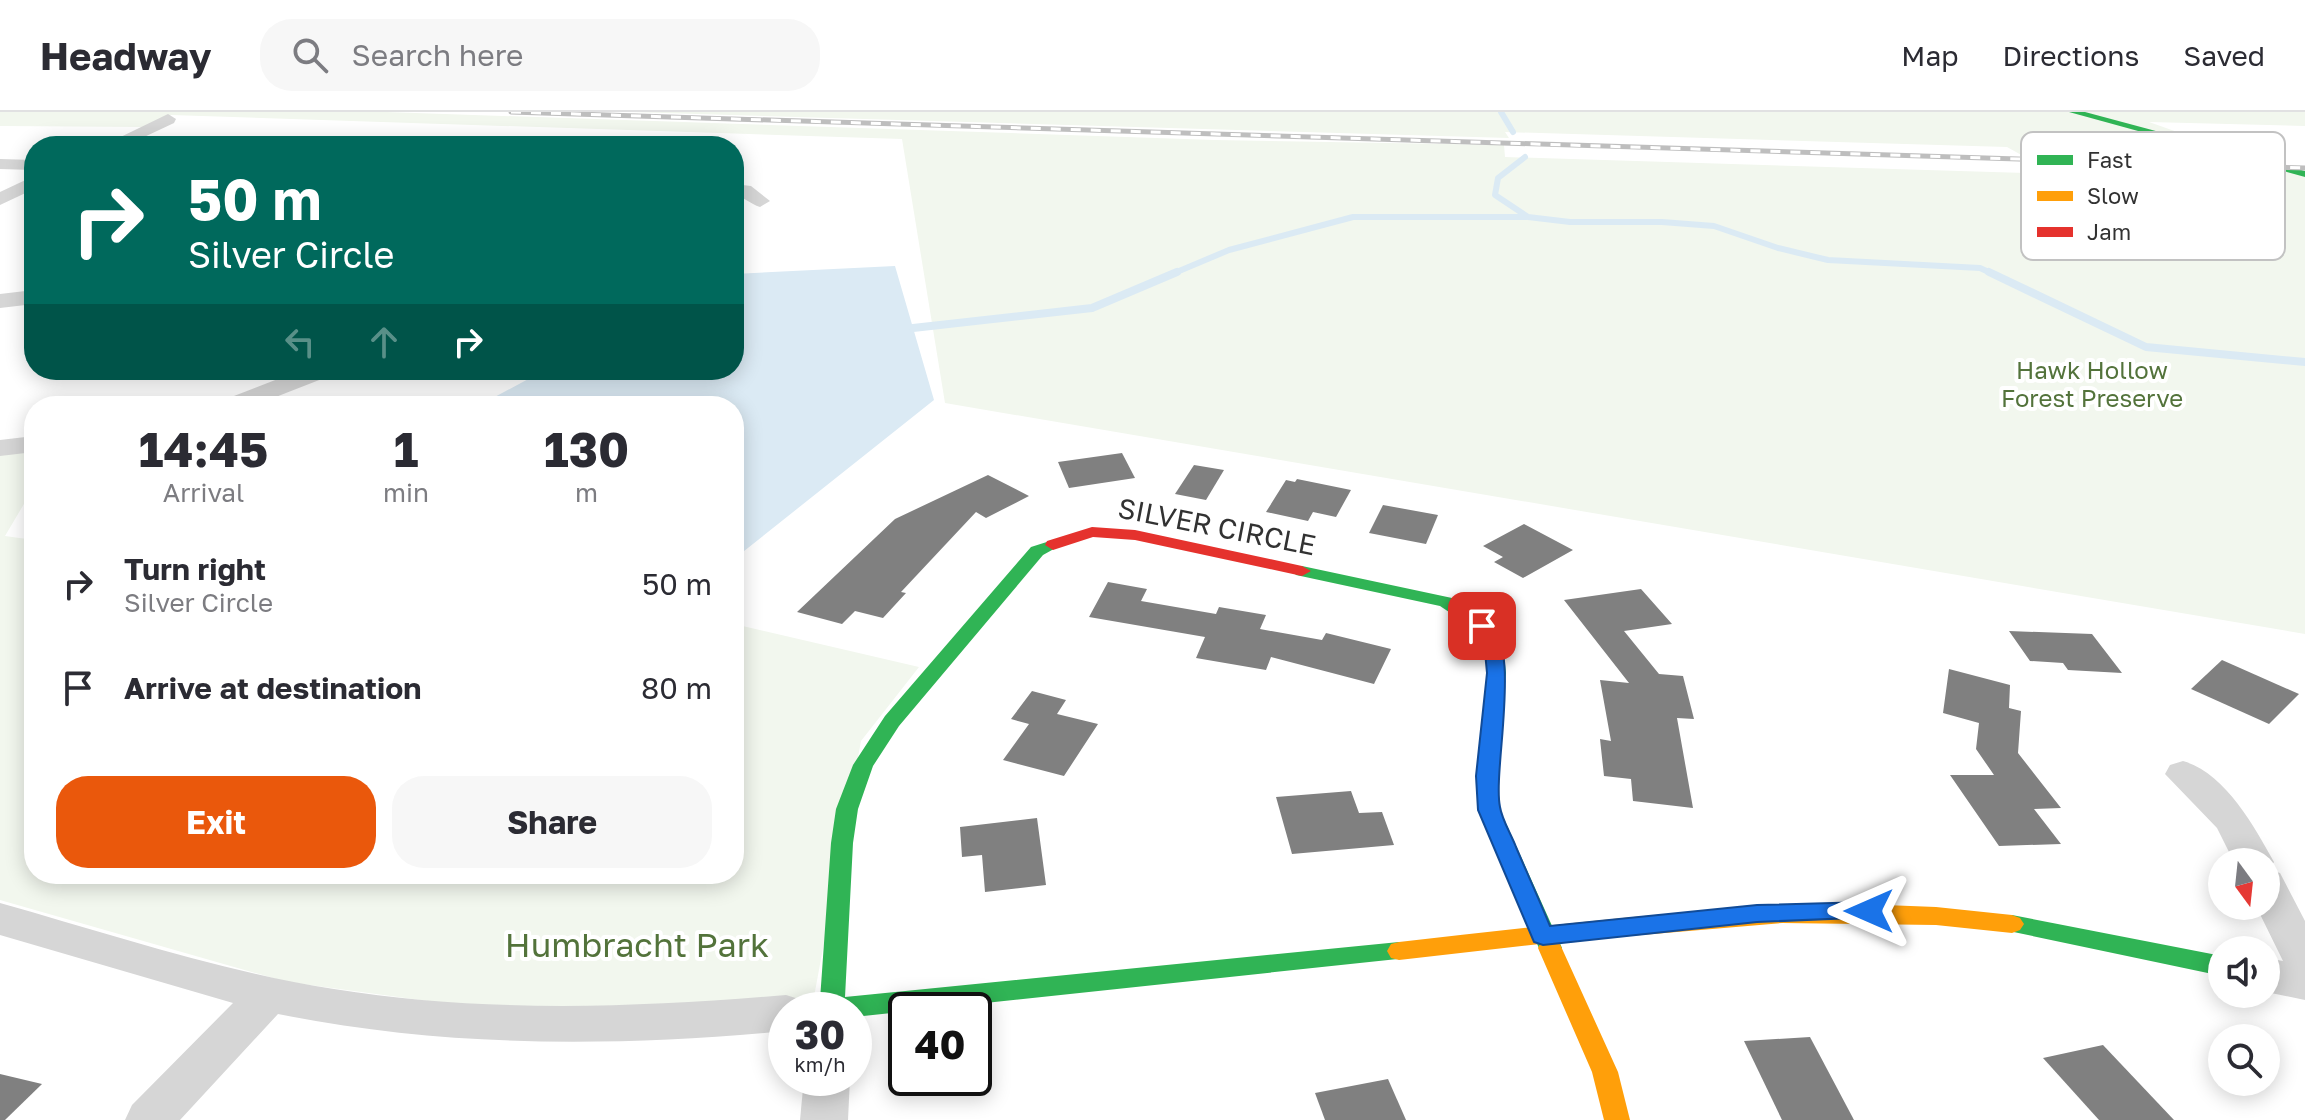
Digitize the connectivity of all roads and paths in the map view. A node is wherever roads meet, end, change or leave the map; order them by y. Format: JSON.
{"nodes":[{"id":1,"x":2074,"y":112,"type":"edge"},
{"id":2,"x":168,"y":119,"type":"dead end"},
{"id":3,"x":2149,"y":132,"type":"edge"},
{"id":4,"x":132,"y":136,"type":"edge"},
{"id":5,"x":0,"y":164,"type":"edge"},
{"id":6,"x":24,"y":165,"type":"edge"},
{"id":7,"x":2285,"y":169,"type":"edge"},
{"id":8,"x":2305,"y":174,"type":"edge"},
{"id":9,"x":24,"y":187,"type":"edge"},
{"id":10,"x":744,"y":190,"type":"edge"},
{"id":11,"x":0,"y":199,"type":"edge"},
{"id":12,"x":760,"y":201,"type":"dead end"},
{"id":13,"x":24,"y":298,"type":"edge"},
{"id":14,"x":0,"y":301,"type":"edge"},
{"id":15,"x":297,"y":380,"type":"edge"},
{"id":16,"x":256,"y":396,"type":"edge"},
{"id":17,"x":24,"y":445,"type":"edge"},
{"id":18,"x":0,"y":448,"type":"edge"},
{"id":19,"x":2183,"y":774,"type":"dead end"},
{"id":20,"x":2247,"y":848,"type":"edge"},
{"id":21,"x":2280,"y":912,"type":"edge"},
{"id":22,"x":0,"y":919,"type":"edge"},
{"id":23,"x":1543,"y":936,"type":"junction"},
{"id":24,"x":2208,"y":963,"type":"edge"},
{"id":25,"x":2305,"y":963,"type":"edge"},
{"id":26,"x":2280,"y":978,"type":"edge"},
{"id":27,"x":2305,"y":983,"type":"edge"},
{"id":28,"x":830,"y":992,"type":"edge"},
{"id":29,"x":269,"y":994,"type":"junction"},
{"id":30,"x":872,"y":1005,"type":"edge"},
{"id":31,"x":768,"y":1015,"type":"edge"},
{"id":32,"x":826,"y":1096,"type":"edge"},
{"id":33,"x":149,"y":1120,"type":"edge"},
{"id":34,"x":824,"y":1120,"type":"edge"},
{"id":35,"x":1617,"y":1120,"type":"edge"}],
"edges":[{"from":1,"to":3,"type":"street"},
{"from":2,"to":4,"type":"street"},
{"from":5,"to":6,"type":"street"},
{"from":7,"to":8,"type":"street"},
{"from":9,"to":11,"type":"street"},
{"from":10,"to":12,"type":"street"},
{"from":13,"to":14,"type":"street"},
{"from":15,"to":16,"type":"street"},
{"from":17,"to":18,"type":"street"},
{"from":19,"to":20,"type":"street"},
{"from":21,"to":25,"type":"street"},
{"from":22,"to":29,"type":"street"},
{"from":23,"to":24,"type":"street"},
{"from":23,"to":28,"type":"street","name":"SILVER CIRCLE"},
{"from":23,"to":30,"type":"street"},
{"from":23,"to":35,"type":"street","name":"SILVER CIRCLE"},
{"from":26,"to":27,"type":"street"},
{"from":29,"to":31,"type":"street"},
{"from":29,"to":33,"type":"street"},
{"from":32,"to":34,"type":"street"}]}
